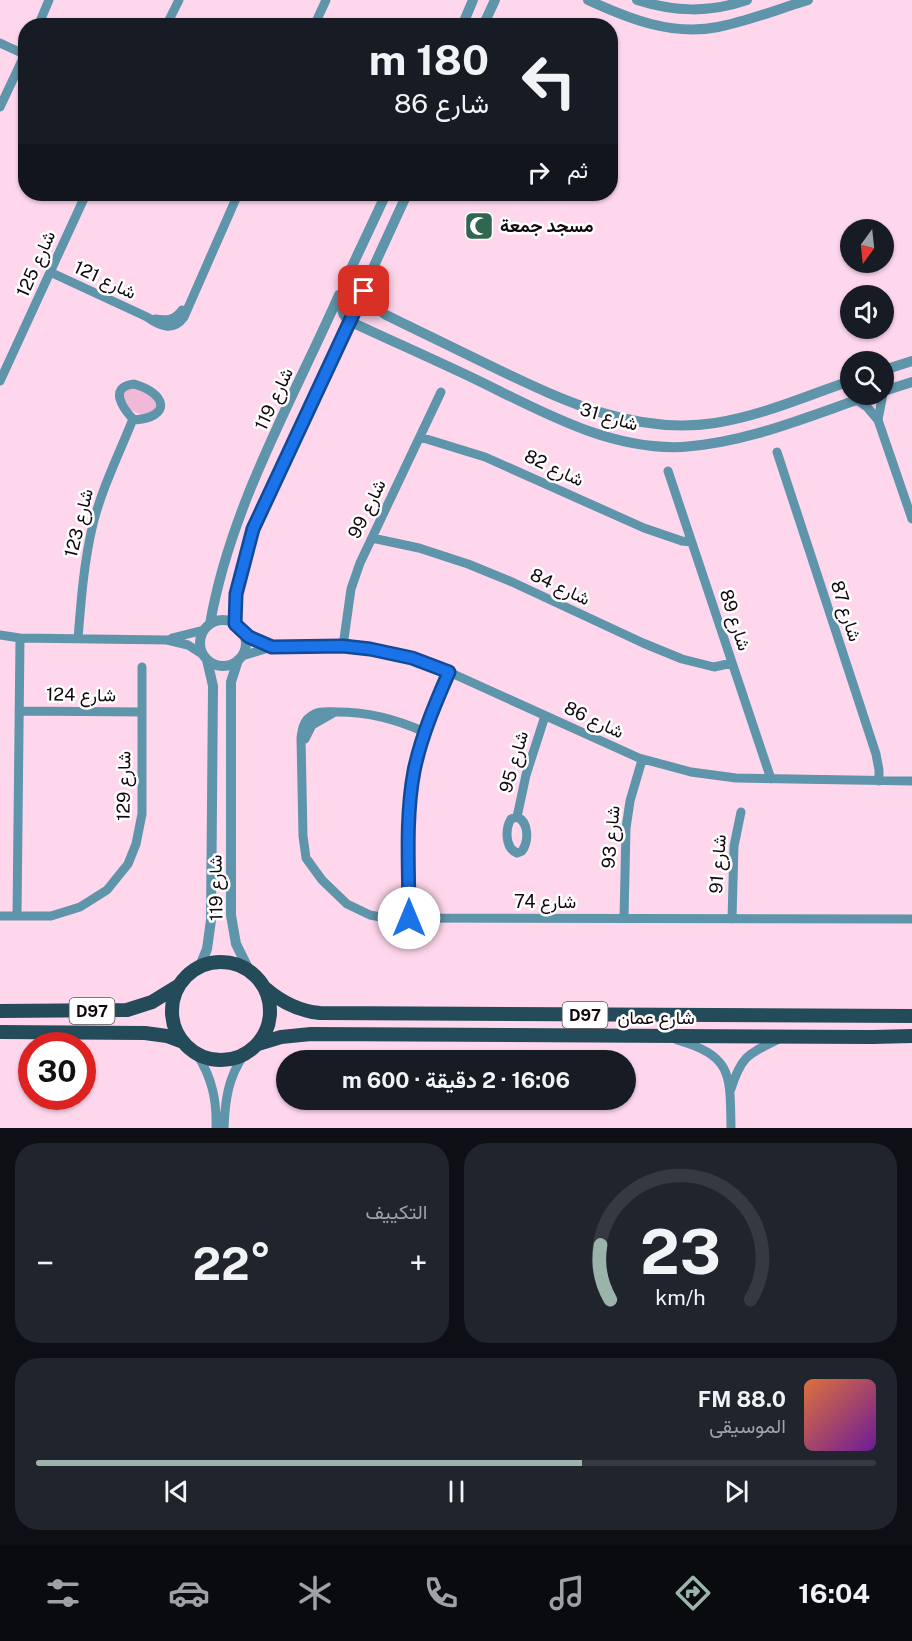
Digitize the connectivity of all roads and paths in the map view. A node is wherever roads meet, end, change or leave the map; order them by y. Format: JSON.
{"nodes":[{"id":1,"x":49,"y":0,"type":"edge"},
{"id":2,"x":179,"y":0,"type":"edge"},
{"id":3,"x":313,"y":0,"type":"edge"},
{"id":4,"x":473,"y":0,"type":"edge"},
{"id":5,"x":495,"y":0,"type":"edge"},
{"id":6,"x":588,"y":0,"type":"edge"},
{"id":7,"x":637,"y":0,"type":"edge"},
{"id":8,"x":747,"y":0,"type":"edge"},
{"id":9,"x":808,"y":0,"type":"edge"},
{"id":10,"x":325,"y":2,"type":"edge"},
{"id":11,"x":798,"y":2,"type":"edge"},
{"id":12,"x":41,"y":18,"type":"edge"},
{"id":13,"x":170,"y":18,"type":"edge"},
{"id":14,"x":318,"y":18,"type":"edge"},
{"id":15,"x":465,"y":18,"type":"edge"},
{"id":16,"x":487,"y":18,"type":"edge"},
{"id":17,"x":0,"y":43,"type":"edge"},
{"id":18,"x":18,"y":50,"type":"edge"},
{"id":19,"x":18,"y":68,"type":"edge"},
{"id":20,"x":0,"y":107,"type":"edge"},
{"id":21,"x":83,"y":201,"type":"edge"},
{"id":22,"x":235,"y":201,"type":"edge"},
{"id":23,"x":383,"y":201,"type":"edge"},
{"id":24,"x":404,"y":201,"type":"edge"},
{"id":25,"x":351,"y":269,"type":"junction"},
{"id":26,"x":50,"y":272,"type":"junction"},
{"id":27,"x":364,"y":291,"type":"junction"},
{"id":28,"x":349,"y":321,"type":"junction"},
{"id":29,"x":912,"y":361,"type":"edge"},
{"id":30,"x":894,"y":367,"type":"edge"},
{"id":31,"x":0,"y":381,"type":"edge"},
{"id":32,"x":912,"y":382,"type":"edge"},
{"id":33,"x":840,"y":384,"type":"edge"},
{"id":34,"x":894,"y":389,"type":"edge"},
{"id":35,"x":502,"y":392,"type":"junction"},
{"id":36,"x":441,"y":393,"type":"dead end"},
{"id":37,"x":564,"y":401,"type":"junction"},
{"id":38,"x":842,"y":405,"type":"edge"},
{"id":39,"x":864,"y":405,"type":"edge"},
{"id":40,"x":880,"y":405,"type":"edge"},
{"id":41,"x":133,"y":420,"type":"junction"},
{"id":42,"x":878,"y":420,"type":"junction"},
{"id":43,"x":420,"y":437,"type":"junction"},
{"id":44,"x":777,"y":452,"type":"dead end"},
{"id":45,"x":668,"y":471,"type":"dead end"},
{"id":46,"x":909,"y":499,"type":"edge"},
{"id":47,"x":912,"y":519,"type":"edge"},
{"id":48,"x":686,"y":525,"type":"junction"},
{"id":49,"x":672,"y":536,"type":"junction"},
{"id":50,"x":372,"y":538,"type":"junction"},
{"id":51,"x":691,"y":542,"type":"junction"},
{"id":52,"x":207,"y":627,"type":"junction"},
{"id":53,"x":239,"y":628,"type":"junction"},
{"id":54,"x":0,"y":635,"type":"edge"},
{"id":55,"x":20,"y":638,"type":"junction"},
{"id":56,"x":78,"y":639,"type":"junction"},
{"id":57,"x":167,"y":640,"type":"junction"},
{"id":58,"x":343,"y":646,"type":"junction"},
{"id":59,"x":272,"y":647,"type":"junction"},
{"id":60,"x":205,"y":657,"type":"junction"},
{"id":61,"x":240,"y":658,"type":"junction"},
{"id":62,"x":732,"y":663,"type":"junction"},
{"id":63,"x":142,"y":667,"type":"dead end"},
{"id":64,"x":449,"y":672,"type":"junction"},
{"id":65,"x":19,"y":711,"type":"junction"},
{"id":66,"x":142,"y":712,"type":"junction"},
{"id":67,"x":545,"y":716,"type":"junction"},
{"id":68,"x":425,"y":732,"type":"junction"},
{"id":69,"x":642,"y":760,"type":"junction"},
{"id":70,"x":771,"y":779,"type":"junction"},
{"id":71,"x":879,"y":781,"type":"junction"},
{"id":72,"x":912,"y":781,"type":"edge"},
{"id":73,"x":741,"y":812,"type":"dead end"},
{"id":74,"x":517,"y":817,"type":"dead end"},
{"id":75,"x":0,"y":916,"type":"edge"},
{"id":76,"x":17,"y":916,"type":"junction"},
{"id":77,"x":409,"y":918,"type":"junction"},
{"id":78,"x":624,"y":918,"type":"junction"},
{"id":79,"x":732,"y":919,"type":"junction"},
{"id":80,"x":912,"y":919,"type":"edge"},
{"id":81,"x":200,"y":966,"type":"junction"},
{"id":82,"x":249,"y":970,"type":"junction"},
{"id":83,"x":178,"y":986,"type":"junction"},
{"id":84,"x":265,"y":988,"type":"junction"},
{"id":85,"x":0,"y":1011,"type":"edge"},
{"id":86,"x":912,"y":1016,"type":"edge"},
{"id":87,"x":0,"y":1032,"type":"edge"},
{"id":88,"x":667,"y":1036,"type":"junction"},
{"id":89,"x":912,"y":1036,"type":"edge"},
{"id":90,"x":784,"y":1037,"type":"junction"},
{"id":91,"x":183,"y":1042,"type":"junction"},
{"id":92,"x":258,"y":1044,"type":"junction"},
{"id":93,"x":196,"y":1054,"type":"junction"},
{"id":94,"x":244,"y":1055,"type":"junction"},
{"id":95,"x":730,"y":1092,"type":"junction"},
{"id":96,"x":221,"y":1114,"type":"junction"},
{"id":97,"x":208,"y":1128,"type":"edge"},
{"id":98,"x":216,"y":1128,"type":"edge"},
{"id":99,"x":224,"y":1128,"type":"edge"},
{"id":100,"x":231,"y":1128,"type":"edge"},
{"id":101,"x":730,"y":1128,"type":"edge"}],
"edges":[{"from":1,"to":12,"type":"street"},
{"from":2,"to":13,"type":"street"},
{"from":3,"to":10,"type":"street"},
{"from":4,"to":15,"type":"street"},
{"from":5,"to":16,"type":"street"},
{"from":6,"to":11,"type":"street"},
{"from":7,"to":8,"type":"street"},
{"from":9,"to":11,"type":"street"},
{"from":10,"to":14,"type":"street"},
{"from":17,"to":18,"type":"street"},
{"from":19,"to":20,"type":"street"},
{"from":21,"to":26,"type":"street","name":"شارع 125"},
{"from":22,"to":26,"type":"street","name":"شارع 121"},
{"from":23,"to":25,"type":"street","name":"شارع 119"},
{"from":24,"to":27,"type":"street","name":"شارع 119"},
{"from":25,"to":28,"type":"street"},
{"from":25,"to":52,"type":"street","name":"شارع 119"},
{"from":26,"to":31,"type":"street","name":"شارع 125"},
{"from":27,"to":28,"type":"street","name":"شارع 119"},
{"from":27,"to":37,"type":"street","name":"شارع 31"},
{"from":28,"to":35,"type":"street","name":"شارع 31"},
{"from":28,"to":53,"type":"street","name":"شارع 119"},
{"from":29,"to":30,"type":"street"},
{"from":32,"to":34,"type":"street","name":"شارع 31"},
{"from":33,"to":37,"type":"street","name":"شارع 31"},
{"from":35,"to":37,"type":"street"},
{"from":35,"to":38,"type":"street","name":"شارع 31"},
{"from":36,"to":43,"type":"street","name":"شارع 99"},
{"from":39,"to":42,"type":"street"},
{"from":40,"to":42,"type":"street"},
{"from":41,"to":41,"type":"street"},
{"from":41,"to":56,"type":"street","name":"شارع 123"},
{"from":42,"to":46,"type":"street"},
{"from":43,"to":49,"type":"street","name":"شارع 82"},
{"from":43,"to":50,"type":"street","name":"شارع 99"},
{"from":44,"to":71,"type":"street","name":"شارع 87"},
{"from":45,"to":48,"type":"street","name":"شارع 89"},
{"from":46,"to":47,"type":"street"},
{"from":48,"to":49,"type":"street"},
{"from":48,"to":51,"type":"street","name":"شارع 89"},
{"from":49,"to":51,"type":"street","name":"شارع 82"},
{"from":50,"to":58,"type":"street","name":"شارع 99"},
{"from":50,"to":62,"type":"street","name":"شارع 84"},
{"from":51,"to":62,"type":"street","name":"شارع 89"},
{"from":52,"to":53,"type":"street"},
{"from":52,"to":57,"type":"street"},
{"from":52,"to":60,"type":"street"},
{"from":53,"to":59,"type":"street","name":"شارع 86"},
{"from":53,"to":61,"type":"street"},
{"from":54,"to":55,"type":"street"},
{"from":55,"to":56,"type":"street"},
{"from":55,"to":65,"type":"street"},
{"from":56,"to":57,"type":"street"},
{"from":57,"to":60,"type":"street"},
{"from":58,"to":59,"type":"street","name":"شارع 86"},
{"from":58,"to":64,"type":"street","name":"شارع 86"},
{"from":59,"to":61,"type":"street","name":"شارع 86"},
{"from":60,"to":61,"type":"street"},
{"from":60,"to":81,"type":"street","name":"شارع 119"},
{"from":61,"to":82,"type":"street","name":"شارع 119"},
{"from":62,"to":70,"type":"street","name":"شارع 89"},
{"from":63,"to":66,"type":"street","name":"شارع 129"},
{"from":64,"to":67,"type":"street","name":"شارع 86"},
{"from":64,"to":68,"type":"street"},
{"from":65,"to":66,"type":"street","name":"شارع 124"},
{"from":65,"to":76,"type":"street"},
{"from":66,"to":76,"type":"street","name":"شارع 129"},
{"from":67,"to":69,"type":"street","name":"شارع 86"},
{"from":67,"to":74,"type":"street","name":"شارع 95"},
{"from":68,"to":77,"type":"street"},
{"from":68,"to":77,"type":"street","name":"شارع 74"},
{"from":69,"to":70,"type":"street","name":"شارع 86"},
{"from":69,"to":78,"type":"street","name":"شارع 93"},
{"from":70,"to":71,"type":"street","name":"شارع 86"},
{"from":71,"to":72,"type":"street","name":"شارع 86"},
{"from":73,"to":79,"type":"street","name":"شارع 91"},
{"from":75,"to":76,"type":"street","name":"شارع 129"},
{"from":77,"to":78,"type":"street","name":"شارع 74"},
{"from":78,"to":79,"type":"street","name":"شارع 74"},
{"from":79,"to":80,"type":"street","name":"شارع 74"},
{"from":81,"to":82,"type":"main road"},
{"from":81,"to":83,"type":"main road"},
{"from":82,"to":84,"type":"main road"},
{"from":83,"to":85,"type":"main road","number":"D97"},
{"from":83,"to":91,"type":"main road"},
{"from":84,"to":86,"type":"main road","name":"شارع عمان","number":"D97"},
{"from":84,"to":92,"type":"main road"},
{"from":87,"to":91,"type":"main road","number":"D97"},
{"from":88,"to":90,"type":"main road","name":"شارع عمان","number":"D97"},
{"from":88,"to":92,"type":"main road","name":"شارع عمان","number":"D97"},
{"from":88,"to":95,"type":"street"},
{"from":89,"to":90,"type":"main road","name":"شارع عمان","number":"D97"},
{"from":90,"to":95,"type":"street"},
{"from":91,"to":93,"type":"main road"},
{"from":92,"to":94,"type":"main road"},
{"from":93,"to":94,"type":"main road"},
{"from":93,"to":96,"type":"street"},
{"from":94,"to":96,"type":"street"},
{"from":95,"to":101,"type":"street"},
{"from":96,"to":97,"type":"street"},
{"from":96,"to":98,"type":"street"},
{"from":96,"to":99,"type":"street"},
{"from":96,"to":100,"type":"street"}]}
